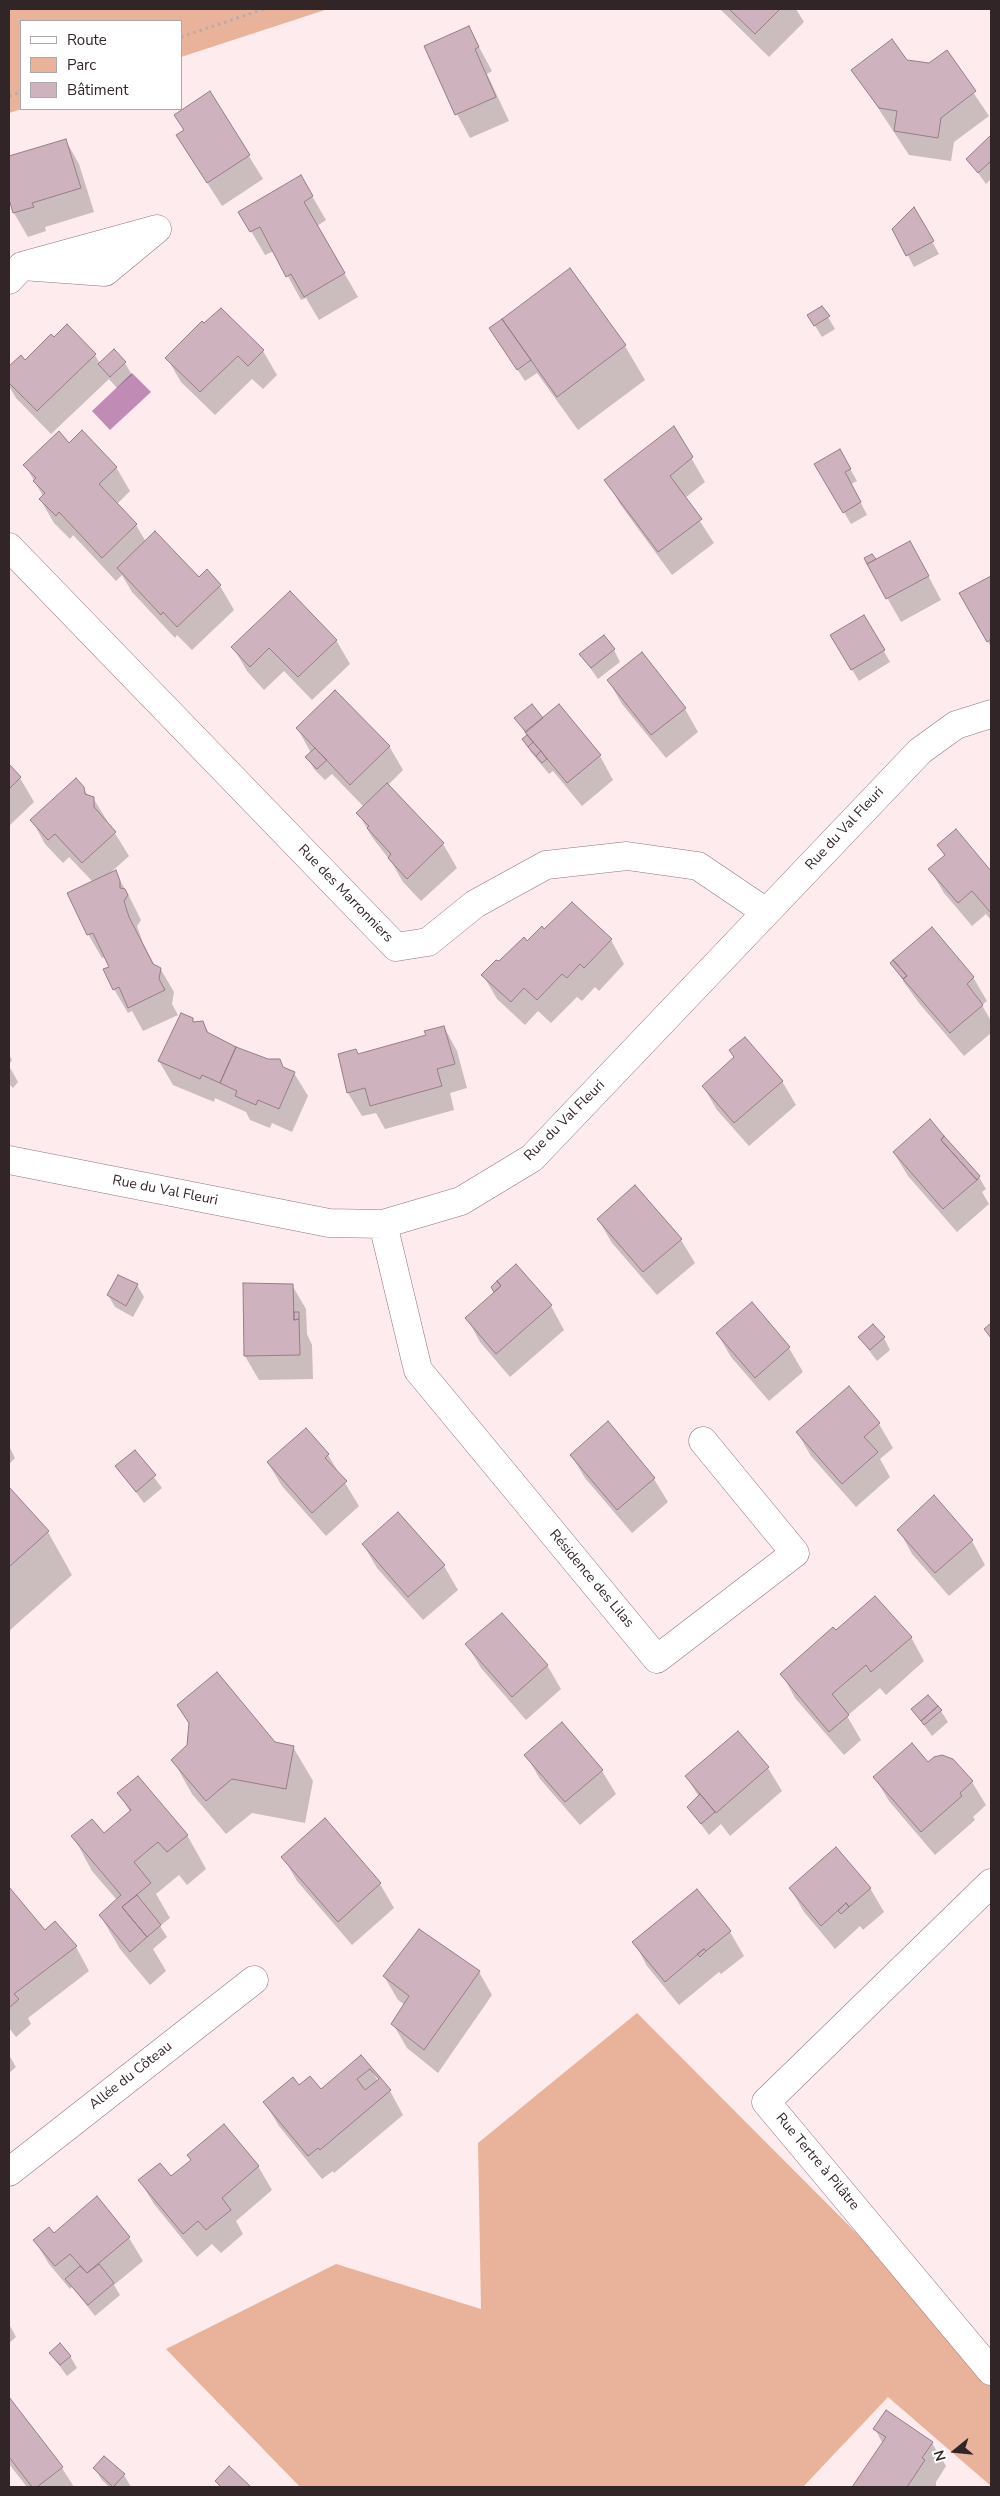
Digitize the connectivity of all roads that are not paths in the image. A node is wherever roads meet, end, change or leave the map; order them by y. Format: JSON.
{"nodes":[{"id":1,"x":9,"y":547,"type":"edge"},
{"id":2,"x":991,"y":714,"type":"edge"},
{"id":3,"x":766,"y":912,"type":"junction"},
{"id":4,"x":9,"y":1160,"type":"edge"},
{"id":5,"x":383,"y":1224,"type":"junction"},
{"id":6,"x":703,"y":1441,"type":"dead end"},
{"id":7,"x":991,"y":1883,"type":"edge"},
{"id":8,"x":254,"y":1980,"type":"dead end"},
{"id":9,"x":9,"y":2172,"type":"edge"},
{"id":10,"x":991,"y":2371,"type":"edge"}],
"edges":[{"from":1,"to":3,"type":"street","name":"Rue des Marronniers"},
{"from":2,"to":3,"type":"street","name":"Rue du Val Fleuri"},
{"from":3,"to":5,"type":"street","name":"Rue du Val Fleuri"},
{"from":4,"to":5,"type":"street","name":"Rue du Val Fleuri"},
{"from":5,"to":6,"type":"street","name":"Résidence des Lilas"},
{"from":7,"to":10,"type":"street","name":"Rue Tertre à Pilâtre"},
{"from":8,"to":9,"type":"street","name":"Allée du Côteau"}]}
